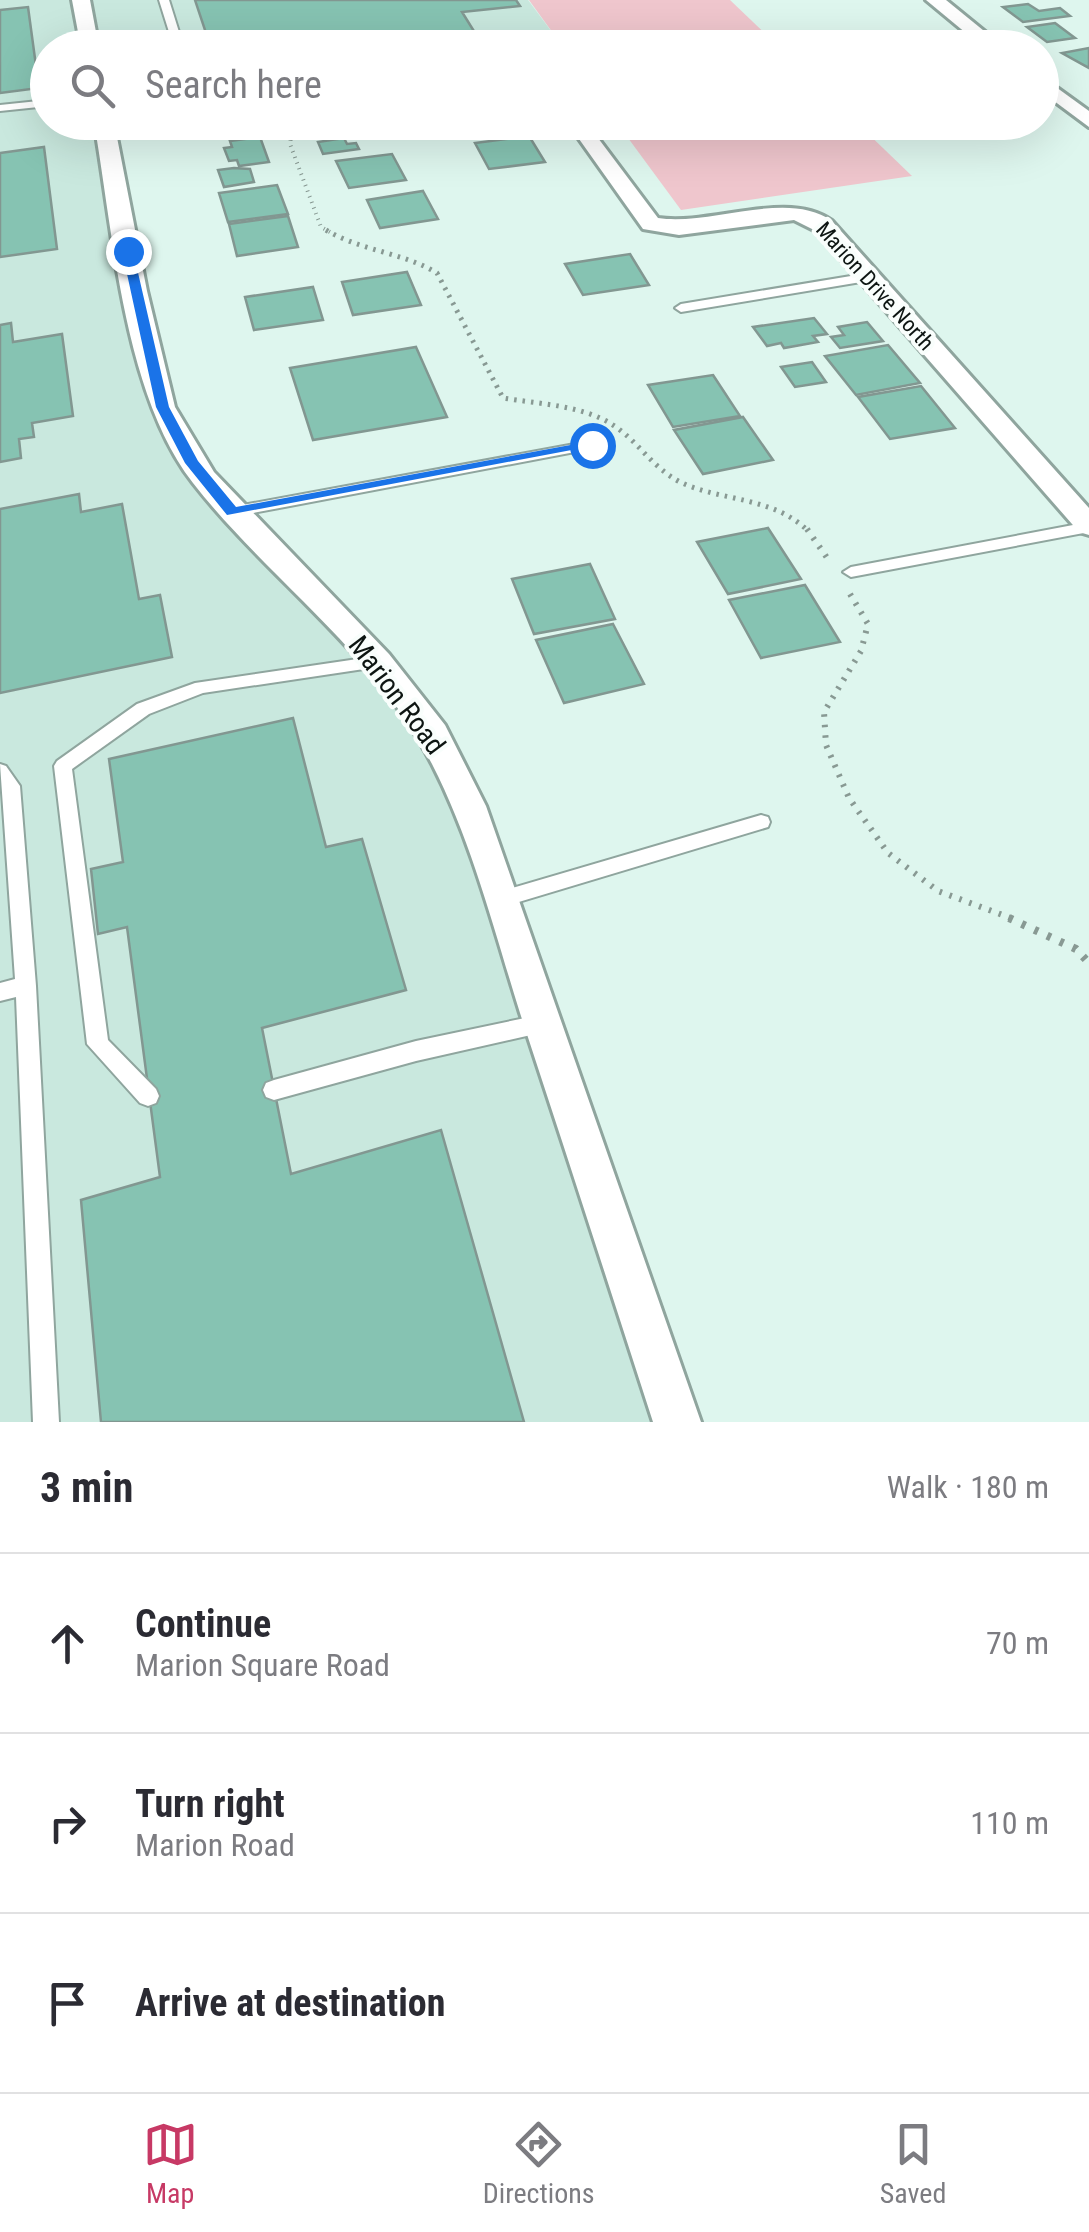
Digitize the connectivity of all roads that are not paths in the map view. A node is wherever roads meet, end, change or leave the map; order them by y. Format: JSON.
{"nodes":[{"id":1,"x":81,"y":0,"type":"edge"},
{"id":2,"x":164,"y":0,"type":"edge"},
{"id":3,"x":935,"y":0,"type":"edge"},
{"id":4,"x":87,"y":30,"type":"edge"},
{"id":5,"x":173,"y":30,"type":"edge"},
{"id":6,"x":973,"y":30,"type":"edge"},
{"id":7,"x":1059,"y":97,"type":"edge"},
{"id":8,"x":30,"y":105,"type":"edge"},
{"id":9,"x":0,"y":108,"type":"edge"},
{"id":10,"x":1089,"y":121,"type":"edge"},
{"id":11,"x":107,"y":140,"type":"edge"},
{"id":12,"x":589,"y":140,"type":"edge"},
{"id":13,"x":868,"y":277,"type":"junction"},
{"id":14,"x":681,"y":308,"type":"dead end"},
{"id":15,"x":592,"y":445,"type":"dead end"},
{"id":16,"x":232,"y":512,"type":"junction"},
{"id":17,"x":1089,"y":527,"type":"edge"},
{"id":18,"x":845,"y":573,"type":"road end"},
{"id":19,"x":378,"y":662,"type":"junction"},
{"id":20,"x":0,"y":771,"type":"edge"},
{"id":21,"x":761,"y":822,"type":"dead end"},
{"id":22,"x":502,"y":898,"type":"junction"},
{"id":23,"x":26,"y":986,"type":"junction"},
{"id":24,"x":0,"y":992,"type":"edge"},
{"id":25,"x":544,"y":1022,"type":"junction"},
{"id":26,"x":274,"y":1090,"type":"dead end"},
{"id":27,"x":148,"y":1096,"type":"dead end"},
{"id":28,"x":46,"y":1422,"type":"edge"},
{"id":29,"x":677,"y":1422,"type":"edge"}],
"edges":[{"from":1,"to":4,"type":"street"},
{"from":2,"to":5,"type":"lane"},
{"from":3,"to":6,"type":"street"},
{"from":7,"to":10,"type":"street"},
{"from":8,"to":9,"type":"lane"},
{"from":11,"to":16,"type":"street","name":"Marion Road"},
{"from":12,"to":13,"type":"street","name":"Marion Drive North"},
{"from":13,"to":14,"type":"lane"},
{"from":13,"to":17,"type":"street","name":"Marion Drive North"},
{"from":15,"to":16,"type":"lane"},
{"from":16,"to":19,"type":"street","name":"Marion Road"},
{"from":17,"to":18,"type":"lane"},
{"from":19,"to":22,"type":"street","name":"Marion Road"},
{"from":19,"to":27,"type":"lane"},
{"from":20,"to":23,"type":"lane"},
{"from":21,"to":22,"type":"lane"},
{"from":22,"to":25,"type":"street","name":"Marion Road"},
{"from":23,"to":24,"type":"lane"},
{"from":23,"to":28,"type":"lane"},
{"from":25,"to":26,"type":"lane"},
{"from":25,"to":29,"type":"street","name":"Marion Road"}]}
